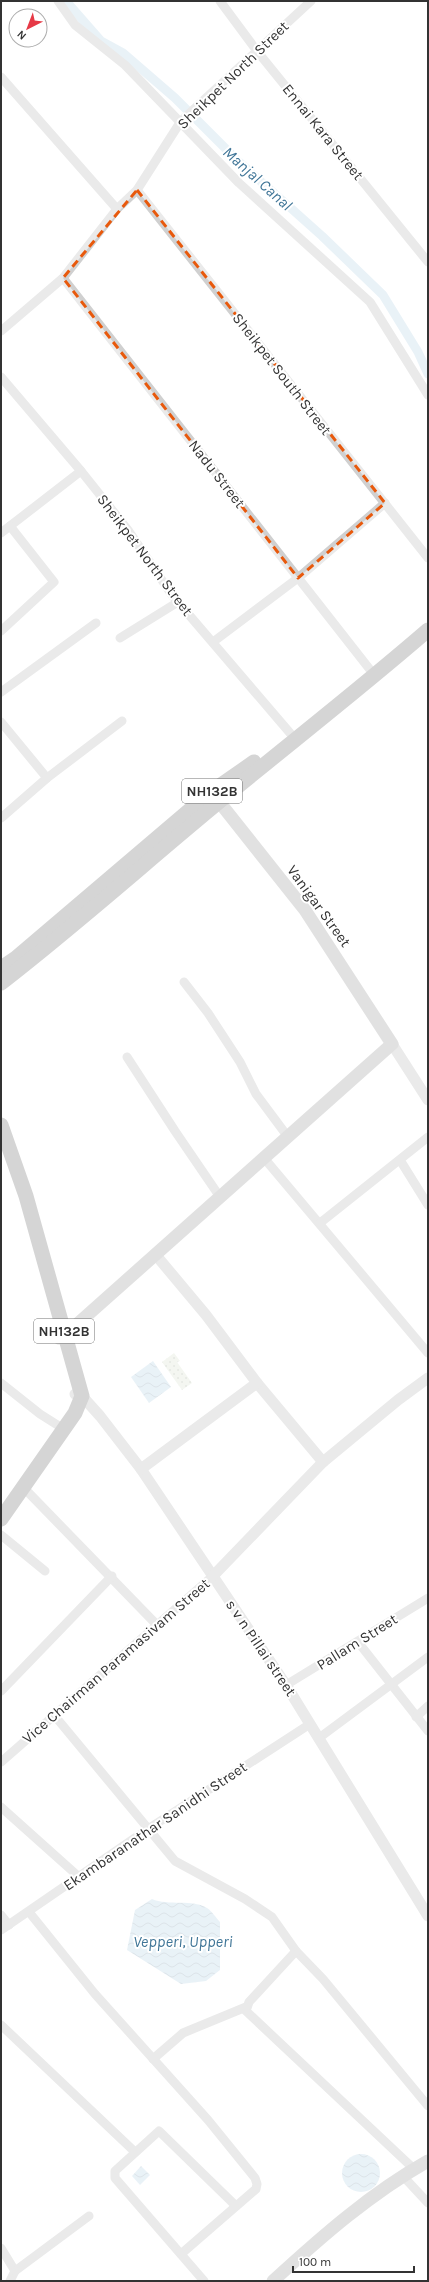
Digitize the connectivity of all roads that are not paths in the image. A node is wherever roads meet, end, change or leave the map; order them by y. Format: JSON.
{"nodes":[{"id":1,"x":58,"y":1,"type":"edge"},
{"id":2,"x":220,"y":1,"type":"edge"},
{"id":3,"x":311,"y":1,"type":"edge"},
{"id":4,"x":257,"y":51,"type":"junction"},
{"id":5,"x":1,"y":77,"type":"edge"},
{"id":6,"x":181,"y":121,"type":"junction"},
{"id":7,"x":137,"y":190,"type":"junction"},
{"id":8,"x":117,"y":209,"type":"junction"},
{"id":9,"x":428,"y":262,"type":"edge"},
{"id":10,"x":64,"y":278,"type":"junction"},
{"id":11,"x":1,"y":331,"type":"edge"},
{"id":12,"x":1,"y":377,"type":"edge"},
{"id":13,"x":428,"y":395,"type":"edge"},
{"id":14,"x":81,"y":471,"type":"junction"},
{"id":15,"x":385,"y":503,"type":"junction"},
{"id":16,"x":10,"y":526,"type":"junction"},
{"id":17,"x":1,"y":533,"type":"edge"},
{"id":18,"x":428,"y":558,"type":"edge"},
{"id":19,"x":298,"y":578,"type":"junction"},
{"id":20,"x":178,"y":602,"type":"junction"},
{"id":21,"x":428,"y":620,"type":"edge"},
{"id":22,"x":96,"y":623,"type":"dead end"},
{"id":23,"x":428,"y":630,"type":"edge"},
{"id":24,"x":1,"y":631,"type":"edge"},
{"id":25,"x":120,"y":638,"type":"dead end"},
{"id":26,"x":213,"y":642,"type":"junction"},
{"id":27,"x":373,"y":673,"type":"junction"},
{"id":28,"x":1,"y":692,"type":"edge"},
{"id":29,"x":122,"y":721,"type":"dead end"},
{"id":30,"x":1,"y":722,"type":"edge"},
{"id":31,"x":290,"y":733,"type":"junction"},
{"id":32,"x":47,"y":778,"type":"junction"},
{"id":33,"x":215,"y":797,"type":"junction"},
{"id":34,"x":1,"y":818,"type":"edge"},
{"id":35,"x":1,"y":968,"type":"edge"},
{"id":36,"x":184,"y":982,"type":"dead end"},
{"id":37,"x":1,"y":983,"type":"edge"},
{"id":38,"x":392,"y":1044,"type":"junction"},
{"id":39,"x":127,"y":1057,"type":"dead end"},
{"id":40,"x":428,"y":1100,"type":"edge"},
{"id":41,"x":1,"y":1125,"type":"edge"},
{"id":42,"x":288,"y":1137,"type":"junction"},
{"id":43,"x":428,"y":1137,"type":"edge"},
{"id":44,"x":1,"y":1149,"type":"edge"},
{"id":45,"x":264,"y":1158,"type":"junction"},
{"id":46,"x":400,"y":1160,"type":"junction"},
{"id":47,"x":220,"y":1197,"type":"junction"},
{"id":48,"x":428,"y":1205,"type":"edge"},
{"id":49,"x":320,"y":1223,"type":"junction"},
{"id":50,"x":155,"y":1254,"type":"junction"},
{"id":51,"x":62,"y":1336,"type":"junction"},
{"id":52,"x":428,"y":1353,"type":"edge"},
{"id":53,"x":428,"y":1378,"type":"edge"},
{"id":54,"x":1,"y":1383,"type":"edge"},
{"id":55,"x":257,"y":1383,"type":"junction"},
{"id":56,"x":78,"y":1395,"type":"junction"},
{"id":57,"x":75,"y":1413,"type":"junction"},
{"id":58,"x":100,"y":1416,"type":"junction"},
{"id":59,"x":60,"y":1426,"type":"junction"},
{"id":60,"x":323,"y":1462,"type":"junction"},
{"id":61,"x":141,"y":1469,"type":"junction"},
{"id":62,"x":23,"y":1487,"type":"junction"},
{"id":63,"x":1,"y":1508,"type":"edge"},
{"id":64,"x":1,"y":1519,"type":"edge"},
{"id":65,"x":1,"y":1535,"type":"edge"},
{"id":66,"x":45,"y":1571,"type":"dead end"},
{"id":67,"x":112,"y":1576,"type":"junction"},
{"id":68,"x":213,"y":1576,"type":"junction"},
{"id":69,"x":428,"y":1598,"type":"edge"},
{"id":70,"x":157,"y":1625,"type":"junction"},
{"id":71,"x":358,"y":1642,"type":"junction"},
{"id":72,"x":428,"y":1657,"type":"edge"},
{"id":73,"x":286,"y":1685,"type":"junction"},
{"id":74,"x":391,"y":1686,"type":"junction"},
{"id":75,"x":1,"y":1691,"type":"edge"},
{"id":76,"x":428,"y":1706,"type":"edge"},
{"id":77,"x":54,"y":1715,"type":"junction"},
{"id":78,"x":416,"y":1717,"type":"junction"},
{"id":79,"x":310,"y":1724,"type":"junction"},
{"id":80,"x":428,"y":1731,"type":"edge"},
{"id":81,"x":319,"y":1738,"type":"junction"},
{"id":82,"x":1,"y":1761,"type":"edge"},
{"id":83,"x":1,"y":1807,"type":"edge"},
{"id":84,"x":148,"y":1829,"type":"junction"},
{"id":85,"x":78,"y":1876,"type":"junction"},
{"id":86,"x":30,"y":1912,"type":"junction"},
{"id":87,"x":1,"y":1915,"type":"edge"},
{"id":88,"x":428,"y":1916,"type":"edge"},
{"id":89,"x":5,"y":1928,"type":"edge"},
{"id":90,"x":296,"y":1951,"type":"junction"},
{"id":91,"x":246,"y":2007,"type":"junction"},
{"id":92,"x":1,"y":2025,"type":"edge"},
{"id":93,"x":153,"y":2059,"type":"junction"},
{"id":94,"x":428,"y":2106,"type":"edge"},
{"id":95,"x":135,"y":2152,"type":"junction"},
{"id":96,"x":428,"y":2161,"type":"edge"},
{"id":97,"x":414,"y":2169,"type":"junction"},
{"id":98,"x":402,"y":2175,"type":"junction"},
{"id":99,"x":428,"y":2204,"type":"edge"},
{"id":100,"x":236,"y":2206,"type":"junction"},
{"id":101,"x":89,"y":2216,"type":"dead end"},
{"id":102,"x":1,"y":2248,"type":"edge"},
{"id":103,"x":181,"y":2254,"type":"junction"},
{"id":104,"x":15,"y":2271,"type":"junction"},
{"id":105,"x":10,"y":2281,"type":"edge"},
{"id":106,"x":204,"y":2281,"type":"edge"},
{"id":107,"x":272,"y":2281,"type":"edge"}],
"edges":[{"from":1,"to":6,"type":"street"},
{"from":2,"to":4,"type":"street","name":"Ennai Kara Street"},
{"from":3,"to":4,"type":"street","name":"Sheikpet North Street"},
{"from":4,"to":6,"type":"street","name":"Sheikpet North Street"},
{"from":4,"to":9,"type":"street","name":"Ennai Kara Street"},
{"from":5,"to":8,"type":"street"},
{"from":6,"to":7,"type":"street","name":"Sheikpet North Street"},
{"from":6,"to":13,"type":"street"},
{"from":7,"to":8,"type":"street","name":"Sheikpet North Street"},
{"from":7,"to":15,"type":"street","name":"Sheikpet South Street"},
{"from":8,"to":10,"type":"street","name":"Sheikpet North Street"},
{"from":10,"to":11,"type":"street","name":"Sheikpet North Street"},
{"from":10,"to":19,"type":"street","name":"Nadu Street"},
{"from":12,"to":14,"type":"street","name":"Sheikpet North Street"},
{"from":14,"to":16,"type":"street"},
{"from":14,"to":20,"type":"street","name":"Sheikpet North Street"},
{"from":15,"to":18,"type":"street","name":"Sheikpet South Street"},
{"from":15,"to":19,"type":"street"},
{"from":16,"to":17,"type":"street"},
{"from":16,"to":24,"type":"street"},
{"from":19,"to":26,"type":"street"},
{"from":19,"to":27,"type":"street","name":"Nadu Street"},
{"from":20,"to":25,"type":"street"},
{"from":20,"to":26,"type":"street","name":"Sheikpet North Street"},
{"from":21,"to":27,"type":"highway","number":"NH132B"},
{"from":22,"to":28,"type":"street"},
{"from":23,"to":27,"type":"highway"},
{"from":26,"to":31,"type":"street","name":"Sheikpet North Street"},
{"from":27,"to":31,"type":"highway","number":"NH132B"},
{"from":27,"to":33,"type":"highway"},
{"from":29,"to":32,"type":"street"},
{"from":30,"to":32,"type":"street"},
{"from":31,"to":33,"type":"highway","number":"NH132B"},
{"from":32,"to":34,"type":"street"},
{"from":33,"to":35,"type":"highway","number":"NH132B"},
{"from":33,"to":37,"type":"highway"},
{"from":33,"to":38,"type":"main road","name":"Vanigar Street"},
{"from":36,"to":42,"type":"street"},
{"from":38,"to":40,"type":"street"},
{"from":38,"to":42,"type":"main road"},
{"from":39,"to":47,"type":"street"},
{"from":41,"to":51,"type":"highway","number":"NH132B"},
{"from":42,"to":45,"type":"main road"},
{"from":43,"to":46,"type":"street"},
{"from":44,"to":51,"type":"highway","number":"NH132B"},
{"from":45,"to":47,"type":"main road"},
{"from":45,"to":49,"type":"street"},
{"from":46,"to":48,"type":"street"},
{"from":46,"to":49,"type":"street"},
{"from":47,"to":50,"type":"main road"},
{"from":49,"to":52,"type":"street"},
{"from":50,"to":51,"type":"main road"},
{"from":50,"to":55,"type":"street"},
{"from":51,"to":56,"type":"highway","number":"NH132B"},
{"from":53,"to":60,"type":"street"},
{"from":54,"to":59,"type":"street"},
{"from":55,"to":60,"type":"street"},
{"from":55,"to":61,"type":"street"},
{"from":56,"to":57,"type":"highway"},
{"from":56,"to":58,"type":"street","name":"s v n Pillai street"},
{"from":56,"to":59,"type":"highway"},
{"from":57,"to":58,"type":"street"},
{"from":57,"to":62,"type":"highway"},
{"from":58,"to":61,"type":"street","name":"s v n Pillai street"},
{"from":59,"to":63,"type":"highway"},
{"from":60,"to":68,"type":"street"},
{"from":61,"to":68,"type":"street","name":"s v n Pillai street"},
{"from":62,"to":64,"type":"highway"},
{"from":62,"to":67,"type":"street"},
{"from":65,"to":66,"type":"street"},
{"from":67,"to":70,"type":"street"},
{"from":67,"to":75,"type":"street"},
{"from":68,"to":70,"type":"street","name":"Vice Chairman Paramasivam Street"},
{"from":68,"to":73,"type":"street","name":"s v n Pillai street"},
{"from":69,"to":71,"type":"street","name":"Pallam Street"},
{"from":70,"to":77,"type":"street","name":"Vice Chairman Paramasivam Street"},
{"from":71,"to":73,"type":"street","name":"Pallam Street"},
{"from":71,"to":74,"type":"street"},
{"from":72,"to":74,"type":"street"},
{"from":73,"to":79,"type":"street","name":"s v n Pillai street"},
{"from":74,"to":78,"type":"street"},
{"from":74,"to":81,"type":"street"},
{"from":76,"to":78,"type":"street"},
{"from":77,"to":82,"type":"street","name":"Vice Chairman Paramasivam Street"},
{"from":77,"to":84,"type":"street"},
{"from":78,"to":80,"type":"street"},
{"from":79,"to":81,"type":"street","name":"s v n Pillai street"},
{"from":79,"to":84,"type":"street","name":"Ekambaranathar Sanidhi Street"},
{"from":81,"to":88,"type":"street","name":"s v n Pillai street"},
{"from":83,"to":85,"type":"street"},
{"from":84,"to":85,"type":"street","name":"Ekambaranathar Sanidhi Street"},
{"from":84,"to":90,"type":"street"},
{"from":85,"to":86,"type":"street","name":"Ekambaranathar Sanidhi Street"},
{"from":86,"to":89,"type":"street","name":"Ekambaranathar Sanidhi Street"},
{"from":86,"to":93,"type":"street"},
{"from":87,"to":89,"type":"street"},
{"from":90,"to":91,"type":"street"},
{"from":90,"to":94,"type":"street"},
{"from":91,"to":93,"type":"street"},
{"from":91,"to":97,"type":"street"},
{"from":92,"to":95,"type":"street"},
{"from":93,"to":100,"type":"street"},
{"from":95,"to":100,"type":"street"},
{"from":95,"to":103,"type":"street"},
{"from":96,"to":97,"type":"main road"},
{"from":97,"to":98,"type":"main road"},
{"from":98,"to":99,"type":"street"},
{"from":98,"to":107,"type":"main road"},
{"from":100,"to":103,"type":"street"},
{"from":101,"to":104,"type":"street"},
{"from":102,"to":104,"type":"street"},
{"from":103,"to":106,"type":"street"},
{"from":104,"to":105,"type":"street"}]}
